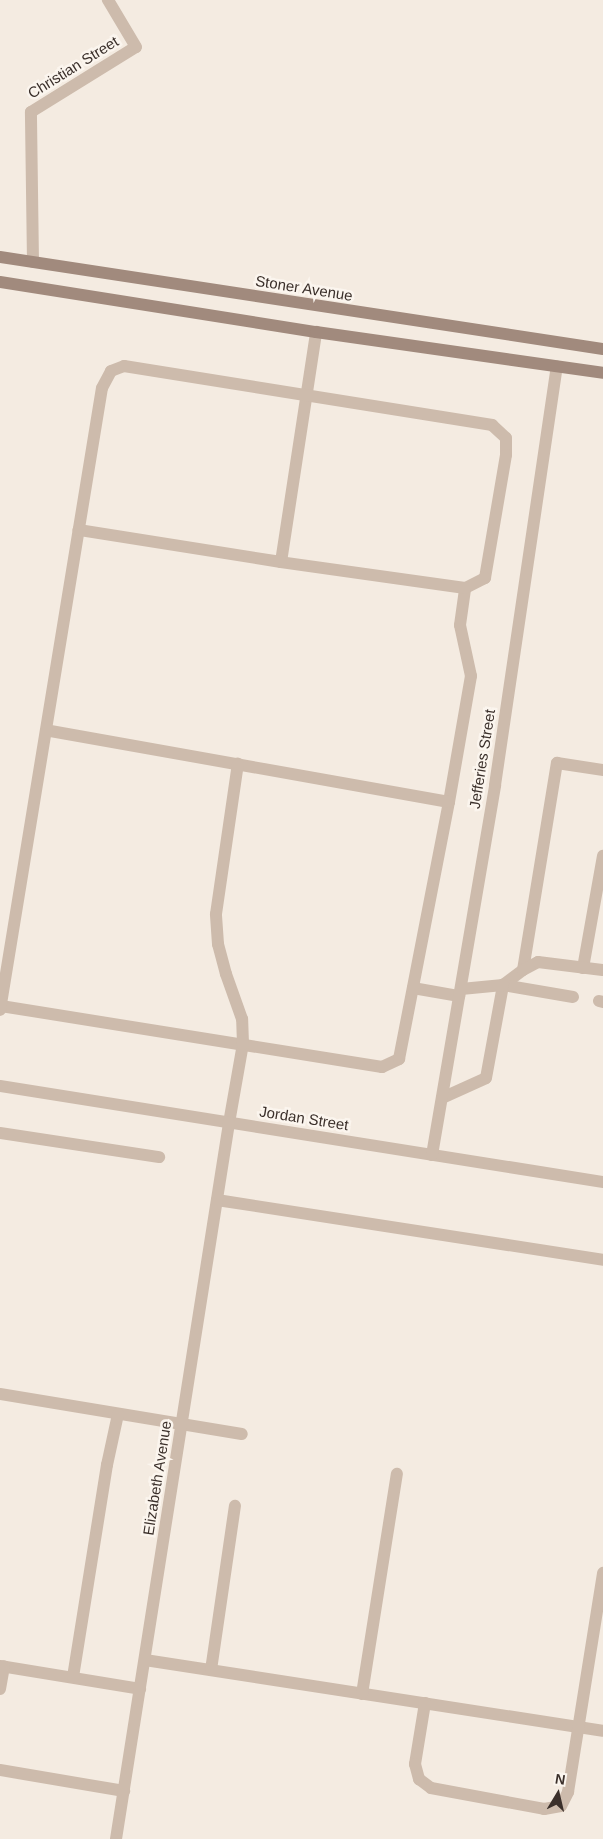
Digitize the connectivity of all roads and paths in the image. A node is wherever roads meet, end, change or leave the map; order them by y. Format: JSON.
{"nodes":[{"id":1,"x":108,"y":0,"type":"edge"},
{"id":2,"x":0,"y":257,"type":"edge"},
{"id":3,"x":33,"y":262,"type":"junction"},
{"id":4,"x":0,"y":282,"type":"edge"},
{"id":5,"x":316,"y":332,"type":"junction"},
{"id":6,"x":603,"y":349,"type":"edge"},
{"id":7,"x":557,"y":367,"type":"junction"},
{"id":8,"x":603,"y":373,"type":"edge"},
{"id":9,"x":307,"y":395,"type":"junction"},
{"id":10,"x":79,"y":530,"type":"junction"},
{"id":11,"x":281,"y":562,"type":"junction"},
{"id":12,"x":465,"y":588,"type":"junction"},
{"id":13,"x":46,"y":730,"type":"junction"},
{"id":14,"x":238,"y":764,"type":"junction"},
{"id":15,"x":603,"y":770,"type":"edge"},
{"id":16,"x":449,"y":802,"type":"junction"},
{"id":17,"x":603,"y":856,"type":"edge"},
{"id":18,"x":583,"y":968,"type":"junction"},
{"id":19,"x":523,"y":970,"type":"junction"},
{"id":20,"x":603,"y":970,"type":"edge"},
{"id":21,"x":503,"y":985,"type":"junction"},
{"id":22,"x":413,"y":988,"type":"junction"},
{"id":23,"x":460,"y":993,"type":"junction"},
{"id":24,"x":573,"y":997,"type":"dead end"},
{"id":25,"x":1,"y":1006,"type":"edge"},
{"id":26,"x":0,"y":1010,"type":"edge"},
{"id":27,"x":242,"y":1044,"type":"junction"},
{"id":28,"x":0,"y":1086,"type":"edge"},
{"id":29,"x":442,"y":1098,"type":"junction"},
{"id":30,"x":229,"y":1123,"type":"junction"},
{"id":31,"x":0,"y":1133,"type":"edge"},
{"id":32,"x":432,"y":1155,"type":"junction"},
{"id":33,"x":159,"y":1157,"type":"dead end"},
{"id":34,"x":603,"y":1182,"type":"edge"},
{"id":35,"x":217,"y":1200,"type":"junction"},
{"id":36,"x":603,"y":1260,"type":"edge"},
{"id":37,"x":0,"y":1394,"type":"edge"},
{"id":38,"x":118,"y":1414,"type":"junction"},
{"id":39,"x":182,"y":1424,"type":"junction"},
{"id":40,"x":242,"y":1434,"type":"dead end"},
{"id":41,"x":396,"y":1474,"type":"dead end"},
{"id":42,"x":235,"y":1506,"type":"dead end"},
{"id":43,"x":603,"y":1573,"type":"edge"},
{"id":44,"x":145,"y":1660,"type":"junction"},
{"id":45,"x":2,"y":1666,"type":"edge"},
{"id":46,"x":211,"y":1670,"type":"junction"},
{"id":47,"x":73,"y":1678,"type":"junction"},
{"id":48,"x":0,"y":1689,"type":"edge"},
{"id":49,"x":140,"y":1689,"type":"junction"},
{"id":50,"x":362,"y":1694,"type":"junction"},
{"id":51,"x":425,"y":1703,"type":"junction"},
{"id":52,"x":579,"y":1727,"type":"junction"},
{"id":53,"x":603,"y":1731,"type":"edge"},
{"id":54,"x":0,"y":1770,"type":"edge"},
{"id":55,"x":124,"y":1791,"type":"junction"},
{"id":56,"x":116,"y":1839,"type":"edge"}],
"edges":[{"from":1,"to":3,"type":"street","name":"Christian Street"},
{"from":2,"to":3,"type":"street","name":"Stoner Avenue"},
{"from":3,"to":6,"type":"street","name":"Stoner Avenue"},
{"from":4,"to":5,"type":"street"},
{"from":5,"to":7,"type":"street"},
{"from":5,"to":9,"type":"street"},
{"from":7,"to":8,"type":"street"},
{"from":7,"to":23,"type":"street","name":"Jefferies Street"},
{"from":9,"to":10,"type":"street"},
{"from":9,"to":11,"type":"street"},
{"from":9,"to":12,"type":"street"},
{"from":10,"to":11,"type":"street"},
{"from":10,"to":13,"type":"street"},
{"from":11,"to":12,"type":"street"},
{"from":12,"to":16,"type":"street"},
{"from":13,"to":14,"type":"street"},
{"from":13,"to":25,"type":"street"},
{"from":14,"to":16,"type":"street"},
{"from":14,"to":27,"type":"street","name":"Elizabeth Avenue"},
{"from":15,"to":19,"type":"street"},
{"from":16,"to":22,"type":"street"},
{"from":17,"to":18,"type":"street"},
{"from":18,"to":19,"type":"street"},
{"from":18,"to":20,"type":"street"},
{"from":19,"to":21,"type":"street"},
{"from":21,"to":23,"type":"street"},
{"from":21,"to":24,"type":"street"},
{"from":21,"to":29,"type":"street"},
{"from":22,"to":23,"type":"street"},
{"from":22,"to":27,"type":"street"},
{"from":23,"to":29,"type":"street","name":"Jefferies Street"},
{"from":25,"to":26,"type":"street"},
{"from":25,"to":27,"type":"street"},
{"from":27,"to":30,"type":"street","name":"Elizabeth Avenue"},
{"from":28,"to":30,"type":"street","name":"Jordan Street"},
{"from":29,"to":32,"type":"street","name":"Jefferies Street"},
{"from":30,"to":32,"type":"street","name":"Jordan Street"},
{"from":30,"to":35,"type":"street","name":"Elizabeth Avenue"},
{"from":31,"to":33,"type":"street"},
{"from":32,"to":34,"type":"street","name":"Jordan Street"},
{"from":35,"to":36,"type":"street"},
{"from":35,"to":39,"type":"street","name":"Elizabeth Avenue"},
{"from":37,"to":38,"type":"street"},
{"from":38,"to":39,"type":"street"},
{"from":38,"to":47,"type":"street"},
{"from":39,"to":40,"type":"street"},
{"from":39,"to":44,"type":"street","name":"Elizabeth Avenue"},
{"from":41,"to":50,"type":"street"},
{"from":42,"to":46,"type":"street"},
{"from":43,"to":52,"type":"street"},
{"from":44,"to":46,"type":"street"},
{"from":44,"to":49,"type":"street","name":"Elizabeth Avenue"},
{"from":45,"to":47,"type":"street"},
{"from":45,"to":48,"type":"street"},
{"from":46,"to":50,"type":"street"},
{"from":47,"to":49,"type":"street"},
{"from":49,"to":55,"type":"street","name":"Elizabeth Avenue"},
{"from":50,"to":51,"type":"street"},
{"from":51,"to":52,"type":"street"},
{"from":51,"to":52,"type":"street"},
{"from":52,"to":53,"type":"street"},
{"from":54,"to":55,"type":"street"},
{"from":55,"to":56,"type":"street","name":"Elizabeth Avenue"}]}
